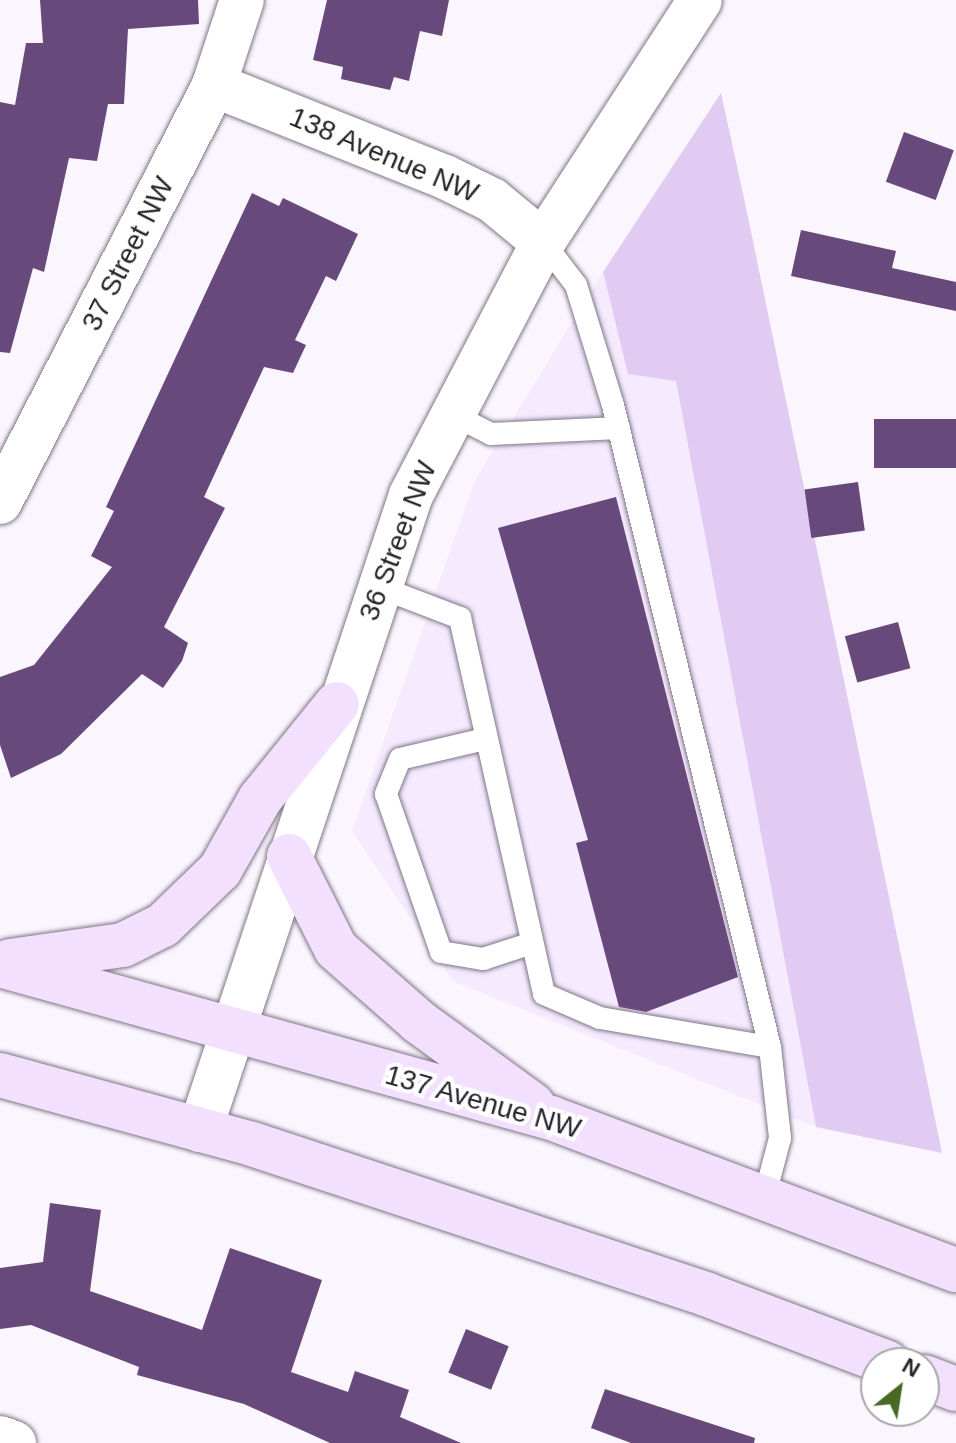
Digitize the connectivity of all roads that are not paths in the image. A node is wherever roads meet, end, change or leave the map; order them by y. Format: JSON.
{"nodes":[{"id":1,"x":242,"y":0,"type":"edge"},
{"id":2,"x":700,"y":0,"type":"edge"},
{"id":3,"x":214,"y":85,"type":"junction"},
{"id":4,"x":543,"y":242,"type":"junction"},
{"id":5,"x":450,"y":413,"type":"junction"},
{"id":6,"x":619,"y":428,"type":"junction"},
{"id":7,"x":0,"y":502,"type":"edge"},
{"id":8,"x":379,"y":587,"type":"junction"},
{"id":9,"x":337,"y":704,"type":"junction"},
{"id":10,"x":485,"y":739,"type":"junction"},
{"id":11,"x":289,"y":856,"type":"junction"},
{"id":12,"x":532,"y":943,"type":"junction"},
{"id":13,"x":0,"y":964,"type":"edge"},
{"id":14,"x":232,"y":1032,"type":"junction"},
{"id":15,"x":770,"y":1047,"type":"junction"},
{"id":16,"x":0,"y":1075,"type":"edge"},
{"id":17,"x":551,"y":1118,"type":"junction"},
{"id":18,"x":200,"y":1130,"type":"junction"},
{"id":19,"x":765,"y":1195,"type":"junction"},
{"id":20,"x":956,"y":1270,"type":"edge"},
{"id":21,"x":860,"y":1352,"type":"edge"},
{"id":22,"x":0,"y":1438,"type":"edge"},
{"id":23,"x":14,"y":1443,"type":"edge"}],
"edges":[{"from":1,"to":3,"type":"street","name":"37 Street NW"},
{"from":2,"to":4,"type":"street","name":"36 Street NW"},
{"from":3,"to":4,"type":"street","name":"138 Avenue NW"},
{"from":3,"to":7,"type":"street","name":"37 Street NW"},
{"from":4,"to":5,"type":"street","name":"36 Street NW"},
{"from":4,"to":6,"type":"lane"},
{"from":5,"to":6,"type":"lane"},
{"from":5,"to":8,"type":"street","name":"36 Street NW"},
{"from":6,"to":15,"type":"lane"},
{"from":8,"to":9,"type":"street","name":"36 Street NW"},
{"from":8,"to":10,"type":"lane"},
{"from":9,"to":11,"type":"street","name":"36 Street NW"},
{"from":9,"to":13,"type":"main road"},
{"from":10,"to":12,"type":"lane"},
{"from":10,"to":12,"type":"lane"},
{"from":11,"to":14,"type":"street","name":"36 Street NW"},
{"from":11,"to":17,"type":"main road"},
{"from":12,"to":15,"type":"lane"},
{"from":13,"to":14,"type":"main road","name":"137 Avenue NW"},
{"from":14,"to":17,"type":"main road","name":"137 Avenue NW"},
{"from":14,"to":18,"type":"street","name":"36 Street NW"},
{"from":15,"to":19,"type":"lane"},
{"from":16,"to":18,"type":"main road"},
{"from":17,"to":19,"type":"main road","name":"137 Avenue NW"},
{"from":18,"to":21,"type":"main road"},
{"from":19,"to":20,"type":"main road","name":"137 Avenue NW"},
{"from":22,"to":23,"type":"street"}]}
